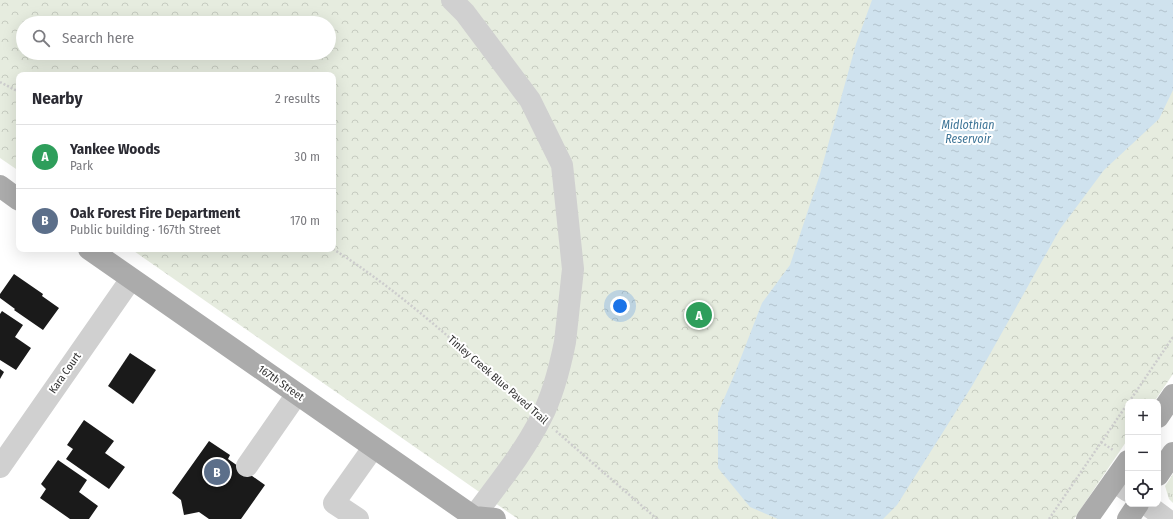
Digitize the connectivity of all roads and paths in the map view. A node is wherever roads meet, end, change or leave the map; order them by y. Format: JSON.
{"nodes":[{"id":1,"x":452,"y":0,"type":"edge"},
{"id":2,"x":0,"y":82,"type":"edge"},
{"id":3,"x":16,"y":90,"type":"edge"},
{"id":4,"x":0,"y":186,"type":"edge"},
{"id":5,"x":16,"y":198,"type":"edge"},
{"id":6,"x":92,"y":252,"type":"edge"},
{"id":7,"x":336,"y":252,"type":"edge"},
{"id":8,"x":131,"y":279,"type":"junction"},
{"id":9,"x":1173,"y":337,"type":"edge"},
{"id":10,"x":296,"y":394,"type":"junction"},
{"id":11,"x":1173,"y":395,"type":"edge"},
{"id":12,"x":1130,"y":399,"type":"edge"},
{"id":13,"x":1125,"y":406,"type":"edge"},
{"id":14,"x":1161,"y":413,"type":"edge"},
{"id":15,"x":542,"y":418,"type":"junction"},
{"id":16,"x":1101,"y":442,"type":"junction"},
{"id":17,"x":373,"y":448,"type":"junction"},
{"id":18,"x":1173,"y":453,"type":"edge"},
{"id":19,"x":1123,"y":457,"type":"edge"},
{"id":20,"x":247,"y":466,"type":"dead end"},
{"id":21,"x":0,"y":467,"type":"edge"},
{"id":22,"x":1161,"y":471,"type":"edge"},
{"id":23,"x":1121,"y":486,"type":"edge"},
{"id":24,"x":1136,"y":507,"type":"edge"},
{"id":25,"x":1150,"y":507,"type":"edge"},
{"id":26,"x":358,"y":519,"type":"edge"},
{"id":27,"x":479,"y":519,"type":"edge"},
{"id":28,"x":657,"y":519,"type":"edge"},
{"id":29,"x":1049,"y":519,"type":"edge"},
{"id":30,"x":1087,"y":519,"type":"edge"},
{"id":31,"x":1128,"y":519,"type":"edge"},
{"id":32,"x":1166,"y":519,"type":"edge"}],
"edges":[{"from":1,"to":15,"type":"street"},
{"from":2,"to":3,"type":"path"},
{"from":4,"to":5,"type":"main road"},
{"from":6,"to":8,"type":"main road","name":"167th Street"},
{"from":7,"to":15,"type":"path","name":"Tinley Creek Blue Paved Trail"},
{"from":8,"to":10,"type":"main road","name":"167th Street"},
{"from":8,"to":21,"type":"street","name":"Kara Court"},
{"from":9,"to":12,"type":"path"},
{"from":10,"to":17,"type":"main road","name":"167th Street"},
{"from":10,"to":20,"type":"street"},
{"from":11,"to":14,"type":"main road"},
{"from":13,"to":16,"type":"path"},
{"from":15,"to":27,"type":"street"},
{"from":15,"to":28,"type":"path","name":"Tinley Creek Blue Paved Trail"},
{"from":16,"to":19,"type":"path"},
{"from":16,"to":29,"type":"path"},
{"from":17,"to":26,"type":"street"},
{"from":17,"to":27,"type":"main road","name":"167th Street"},
{"from":18,"to":22,"type":"main road"},
{"from":19,"to":23,"type":"main road"},
{"from":23,"to":30,"type":"main road"},
{"from":24,"to":31,"type":"main road"},
{"from":25,"to":32,"type":"street"}]}
